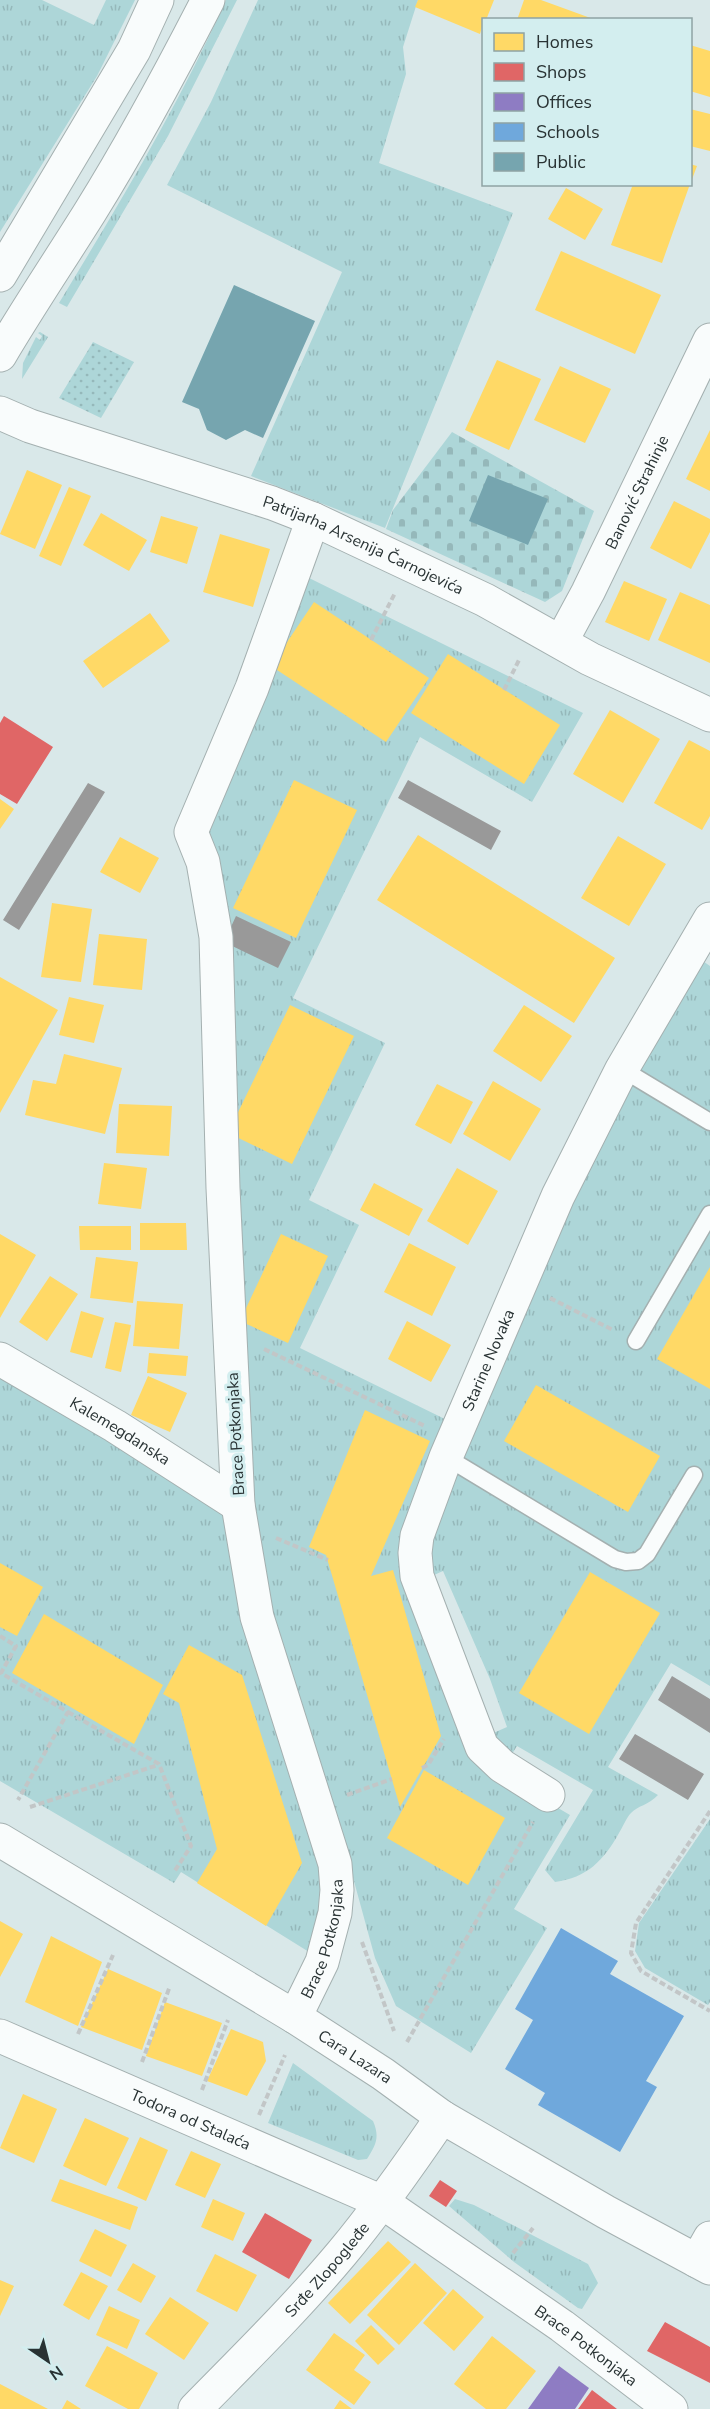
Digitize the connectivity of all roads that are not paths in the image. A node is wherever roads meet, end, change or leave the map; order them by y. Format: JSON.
{"nodes":[{"id":1,"x":157,"y":0,"type":"edge"},
{"id":2,"x":208,"y":0,"type":"edge"},
{"id":3,"x":0,"y":275,"type":"edge"},
{"id":4,"x":710,"y":340,"type":"edge"},
{"id":5,"x":0,"y":355,"type":"edge"},
{"id":6,"x":0,"y":413,"type":"edge"},
{"id":7,"x":313,"y":519,"type":"junction"},
{"id":8,"x":561,"y":642,"type":"junction"},
{"id":9,"x":710,"y":715,"type":"edge"},
{"id":10,"x":705,"y":939,"type":"edge"},
{"id":11,"x":622,"y":1069,"type":"junction"},
{"id":12,"x":710,"y":1122,"type":"edge"},
{"id":13,"x":710,"y":1214,"type":"edge"},
{"id":14,"x":636,"y":1341,"type":"road end"},
{"id":15,"x":0,"y":1359,"type":"edge"},
{"id":16,"x":449,"y":1448,"type":"junction"},
{"id":17,"x":694,"y":1475,"type":"dead end"},
{"id":18,"x":240,"y":1514,"type":"junction"},
{"id":19,"x":548,"y":1796,"type":"road end"},
{"id":20,"x":0,"y":1840,"type":"edge"},
{"id":21,"x":295,"y":2017,"type":"junction"},
{"id":22,"x":0,"y":2036,"type":"edge"},
{"id":23,"x":442,"y":2117,"type":"junction"},
{"id":24,"x":382,"y":2202,"type":"junction"},
{"id":25,"x":706,"y":2255,"type":"edge"},
{"id":26,"x":195,"y":2409,"type":"edge"},
{"id":27,"x":671,"y":2409,"type":"edge"}],
"edges":[{"from":1,"to":3,"type":"street"},
{"from":2,"to":5,"type":"street"},
{"from":4,"to":8,"type":"street","name":"Banović Strahinje"},
{"from":6,"to":7,"type":"street","name":"Patrijarha Arsenija Čarnojevića"},
{"from":7,"to":8,"type":"street","name":"Patrijarha Arsenija Čarnojevića"},
{"from":7,"to":18,"type":"street","name":"Brace Potkonjaka"},
{"from":8,"to":9,"type":"street","name":"Patrijarha Arsenija Čarnojevića"},
{"from":10,"to":11,"type":"street","name":"Starine Novaka"},
{"from":11,"to":12,"type":"lane"},
{"from":11,"to":16,"type":"street","name":"Starine Novaka"},
{"from":13,"to":14,"type":"lane"},
{"from":15,"to":18,"type":"street","name":"Kalemegdanska"},
{"from":16,"to":17,"type":"lane"},
{"from":16,"to":19,"type":"street","name":"Starine Novaka"},
{"from":18,"to":21,"type":"street","name":"Brace Potkonjaka"},
{"from":20,"to":21,"type":"street","name":"Cara Lazara"},
{"from":21,"to":23,"type":"street","name":"Cara Lazara"},
{"from":22,"to":24,"type":"street","name":"Todora od Stalaća"},
{"from":23,"to":24,"type":"street","name":"Srđe Zlopogleđe"},
{"from":23,"to":25,"type":"street","name":"Cara Lazara"},
{"from":24,"to":26,"type":"street","name":"Srđe Zlopogleđe"},
{"from":24,"to":27,"type":"street","name":"Brace Potkonjaka"}]}
